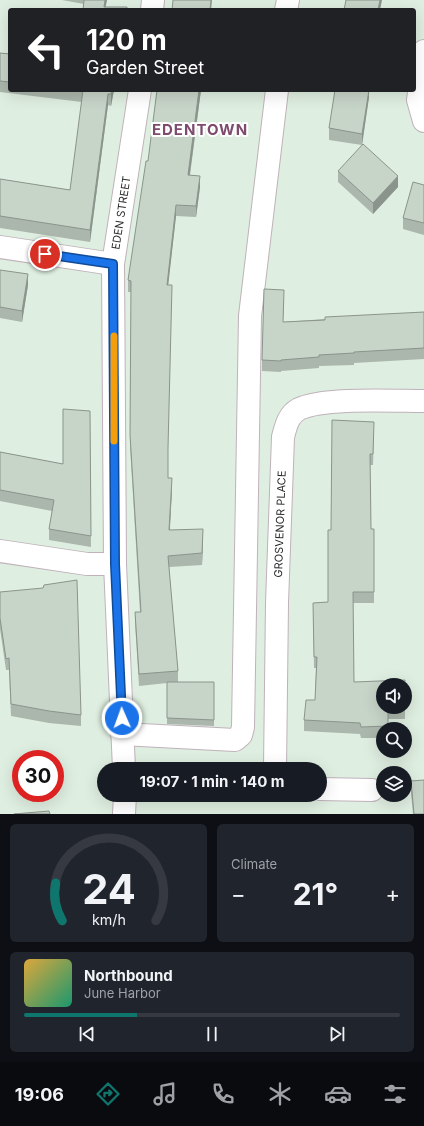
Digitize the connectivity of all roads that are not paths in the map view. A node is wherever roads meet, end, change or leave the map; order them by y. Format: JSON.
{"nodes":[{"id":1,"x":424,"y":51,"type":"edge"},
{"id":2,"x":140,"y":92,"type":"edge"},
{"id":3,"x":277,"y":92,"type":"edge"},
{"id":4,"x":424,"y":121,"type":"edge"},
{"id":5,"x":0,"y":247,"type":"edge"},
{"id":6,"x":113,"y":264,"type":"junction"},
{"id":7,"x":424,"y":401,"type":"edge"},
{"id":8,"x":0,"y":551,"type":"edge"},
{"id":9,"x":115,"y":564,"type":"junction"},
{"id":10,"x":122,"y":734,"type":"junction"},
{"id":11,"x":124,"y":762,"type":"edge"},
{"id":12,"x":275,"y":762,"type":"edge"},
{"id":13,"x":327,"y":789,"type":"edge"},
{"id":14,"x":372,"y":790,"type":"dead end"},
{"id":15,"x":125,"y":802,"type":"edge"},
{"id":16,"x":124,"y":814,"type":"edge"}],
"edges":[{"from":1,"to":4,"type":"street"},
{"from":2,"to":6,"type":"street","name":"EDEN STREET"},
{"from":3,"to":10,"type":"street"},
{"from":5,"to":6,"type":"street"},
{"from":6,"to":9,"type":"street","name":"EDEN STREET"},
{"from":7,"to":12,"type":"street","name":"GROSVENOR PLACE"},
{"from":8,"to":9,"type":"street"},
{"from":9,"to":10,"type":"street","name":"EDEN STREET"},
{"from":10,"to":11,"type":"street","name":"EDEN STREET"},
{"from":13,"to":14,"type":"street"},
{"from":15,"to":16,"type":"street"}]}
